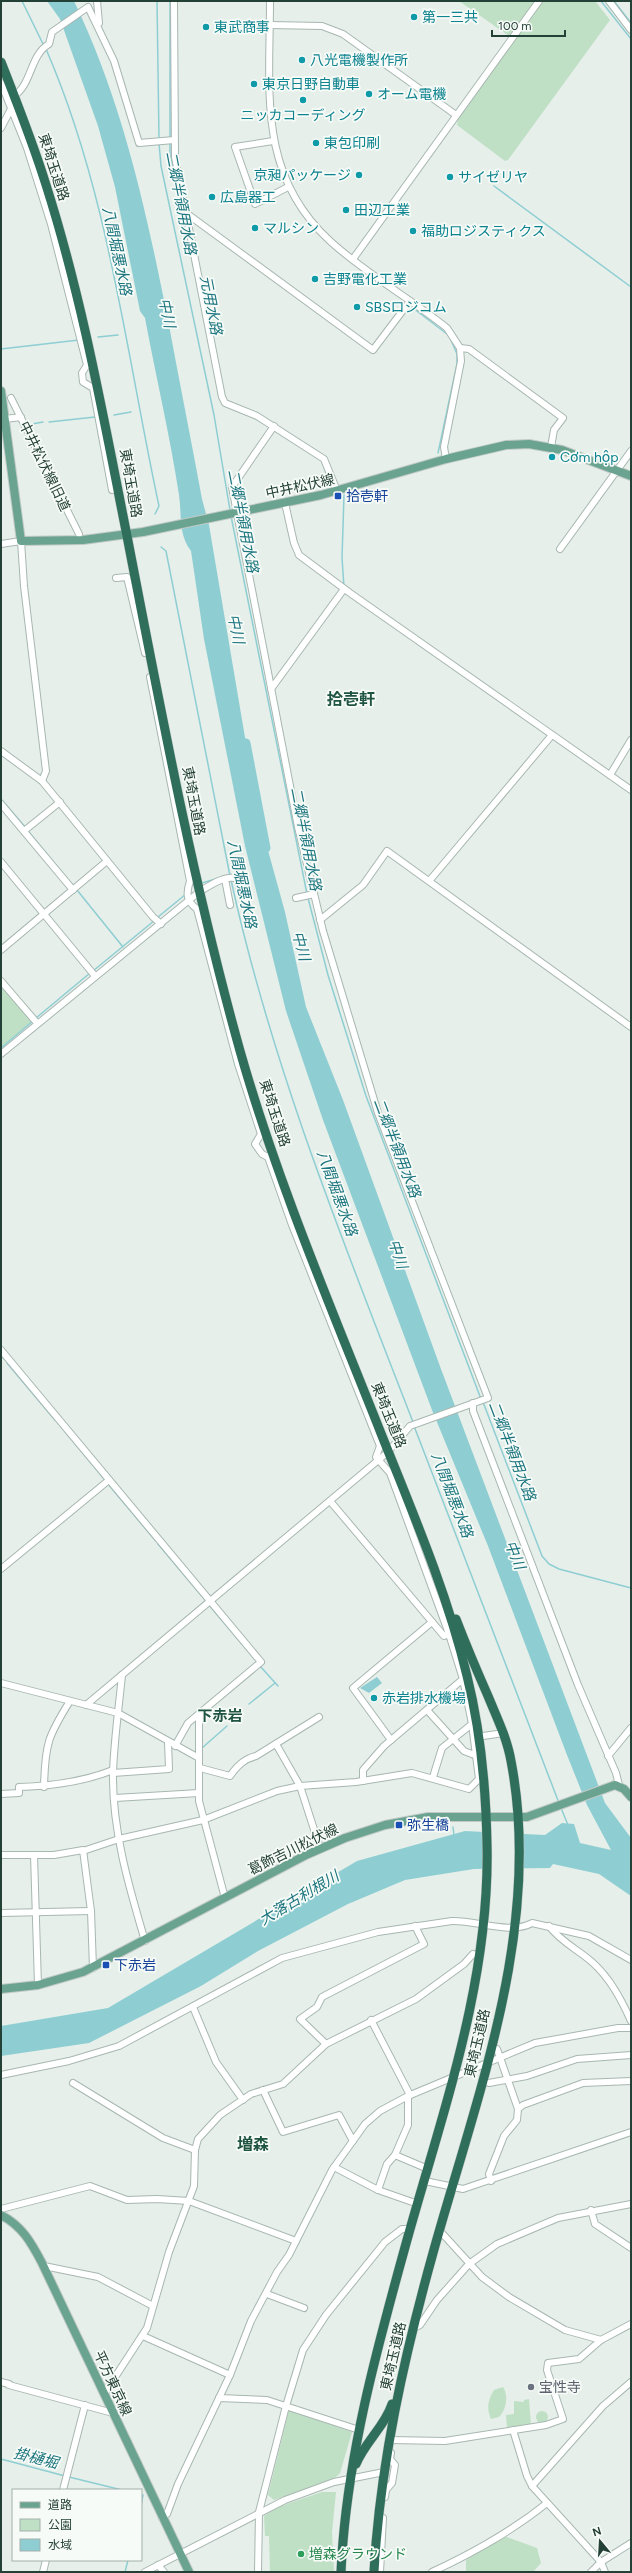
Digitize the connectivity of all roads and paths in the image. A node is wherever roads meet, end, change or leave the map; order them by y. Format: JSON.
{"nodes":[{"id":1,"x":97,"y":1,"type":"edge"},
{"id":2,"x":174,"y":1,"type":"edge"},
{"id":3,"x":270,"y":1,"type":"edge"},
{"id":4,"x":539,"y":1,"type":"edge"},
{"id":5,"x":609,"y":1,"type":"edge"},
{"id":6,"x":270,"y":25,"type":"junction"},
{"id":7,"x":99,"y":28,"type":"junction"},
{"id":8,"x":631,"y":30,"type":"edge"},
{"id":9,"x":1,"y":62,"type":"edge"},
{"id":10,"x":1,"y":83,"type":"edge"},
{"id":11,"x":14,"y":96,"type":"junction"},
{"id":12,"x":12,"y":107,"type":"junction"},
{"id":13,"x":456,"y":115,"type":"junction"},
{"id":14,"x":1,"y":128,"type":"edge"},
{"id":15,"x":174,"y":140,"type":"junction"},
{"id":16,"x":273,"y":141,"type":"junction"},
{"id":17,"x":288,"y":187,"type":"junction"},
{"id":18,"x":186,"y":213,"type":"junction"},
{"id":19,"x":353,"y":259,"type":"junction"},
{"id":20,"x":410,"y":301,"type":"junction"},
{"id":21,"x":460,"y":348,"type":"junction"},
{"id":22,"x":1,"y":391,"type":"edge"},
{"id":23,"x":11,"y":398,"type":"dead end"},
{"id":24,"x":21,"y":417,"type":"junction"},
{"id":25,"x":5,"y":419,"type":"junction"},
{"id":26,"x":274,"y":426,"type":"junction"},
{"id":27,"x":551,"y":447,"type":"junction"},
{"id":28,"x":631,"y":451,"type":"edge"},
{"id":29,"x":446,"y":459,"type":"junction"},
{"id":30,"x":617,"y":471,"type":"junction"},
{"id":31,"x":631,"y":476,"type":"edge"},
{"id":32,"x":112,"y":490,"type":"dead end"},
{"id":33,"x":337,"y":491,"type":"junction"},
{"id":34,"x":285,"y":503,"type":"junction"},
{"id":35,"x":238,"y":512,"type":"junction"},
{"id":36,"x":79,"y":534,"type":"dead end"},
{"id":37,"x":127,"y":535,"type":"junction"},
{"id":38,"x":21,"y":541,"type":"junction"},
{"id":39,"x":1,"y":544,"type":"edge"},
{"id":40,"x":560,"y":549,"type":"dead end"},
{"id":41,"x":116,"y":578,"type":"dead end"},
{"id":42,"x":344,"y":589,"type":"junction"},
{"id":43,"x":272,"y":689,"type":"junction"},
{"id":44,"x":552,"y":734,"type":"junction"},
{"id":45,"x":631,"y":740,"type":"edge"},
{"id":46,"x":1,"y":750,"type":"edge"},
{"id":47,"x":610,"y":775,"type":"junction"},
{"id":48,"x":42,"y":781,"type":"junction"},
{"id":49,"x":631,"y":790,"type":"edge"},
{"id":50,"x":60,"y":802,"type":"junction"},
{"id":51,"x":1,"y":804,"type":"edge"},
{"id":52,"x":24,"y":831,"type":"junction"},
{"id":53,"x":107,"y":861,"type":"junction"},
{"id":54,"x":1,"y":862,"type":"edge"},
{"id":55,"x":225,"y":879,"type":"junction"},
{"id":56,"x":430,"y":880,"type":"junction"},
{"id":57,"x":73,"y":890,"type":"junction"},
{"id":58,"x":199,"y":892,"type":"junction"},
{"id":59,"x":314,"y":894,"type":"junction"},
{"id":60,"x":296,"y":898,"type":"dead end"},
{"id":61,"x":189,"y":900,"type":"junction"},
{"id":62,"x":247,"y":902,"type":"dead end"},
{"id":63,"x":230,"y":905,"type":"dead end"},
{"id":64,"x":44,"y":914,"type":"junction"},
{"id":65,"x":320,"y":920,"type":"junction"},
{"id":66,"x":161,"y":924,"type":"junction"},
{"id":67,"x":1,"y":950,"type":"edge"},
{"id":68,"x":96,"y":976,"type":"junction"},
{"id":69,"x":1,"y":981,"type":"edge"},
{"id":70,"x":37,"y":1024,"type":"junction"},
{"id":71,"x":631,"y":1027,"type":"edge"},
{"id":72,"x":1,"y":1054,"type":"edge"},
{"id":73,"x":1,"y":1350,"type":"edge"},
{"id":74,"x":473,"y":1403,"type":"junction"},
{"id":75,"x":388,"y":1452,"type":"junction"},
{"id":76,"x":378,"y":1460,"type":"junction"},
{"id":77,"x":109,"y":1480,"type":"junction"},
{"id":78,"x":330,"y":1501,"type":"junction"},
{"id":79,"x":418,"y":1528,"type":"junction"},
{"id":80,"x":1,"y":1570,"type":"edge"},
{"id":81,"x":210,"y":1600,"type":"junction"},
{"id":82,"x":432,"y":1622,"type":"junction"},
{"id":83,"x":449,"y":1634,"type":"junction"},
{"id":84,"x":122,"y":1675,"type":"junction"},
{"id":85,"x":463,"y":1679,"type":"junction"},
{"id":86,"x":1,"y":1683,"type":"edge"},
{"id":87,"x":70,"y":1701,"type":"junction"},
{"id":88,"x":86,"y":1705,"type":"junction"},
{"id":89,"x":427,"y":1710,"type":"junction"},
{"id":90,"x":118,"y":1713,"type":"junction"},
{"id":91,"x":199,"y":1714,"type":"junction"},
{"id":92,"x":319,"y":1717,"type":"dead end"},
{"id":93,"x":472,"y":1724,"type":"junction"},
{"id":94,"x":631,"y":1728,"type":"edge"},
{"id":95,"x":504,"y":1733,"type":"junction"},
{"id":96,"x":476,"y":1737,"type":"junction"},
{"id":97,"x":453,"y":1738,"type":"junction"},
{"id":98,"x":391,"y":1740,"type":"junction"},
{"id":99,"x":168,"y":1742,"type":"junction"},
{"id":100,"x":276,"y":1744,"type":"junction"},
{"id":101,"x":175,"y":1746,"type":"junction"},
{"id":102,"x":477,"y":1756,"type":"junction"},
{"id":103,"x":608,"y":1756,"type":"junction"},
{"id":104,"x":199,"y":1758,"type":"junction"},
{"id":105,"x":200,"y":1768,"type":"junction"},
{"id":106,"x":113,"y":1772,"type":"junction"},
{"id":107,"x":433,"y":1777,"type":"junction"},
{"id":108,"x":363,"y":1781,"type":"junction"},
{"id":109,"x":619,"y":1785,"type":"junction"},
{"id":110,"x":300,"y":1786,"type":"junction"},
{"id":111,"x":44,"y":1787,"type":"junction"},
{"id":112,"x":199,"y":1793,"type":"junction"},
{"id":113,"x":1,"y":1794,"type":"edge"},
{"id":114,"x":631,"y":1797,"type":"edge"},
{"id":115,"x":115,"y":1798,"type":"junction"},
{"id":116,"x":203,"y":1820,"type":"junction"},
{"id":117,"x":486,"y":1820,"type":"junction"},
{"id":118,"x":517,"y":1821,"type":"junction"},
{"id":119,"x":119,"y":1839,"type":"junction"},
{"id":120,"x":320,"y":1848,"type":"junction"},
{"id":121,"x":83,"y":1851,"type":"junction"},
{"id":122,"x":1,"y":1855,"type":"edge"},
{"id":123,"x":34,"y":1855,"type":"junction"},
{"id":124,"x":225,"y":1898,"type":"junction"},
{"id":125,"x":91,"y":1911,"type":"junction"},
{"id":126,"x":35,"y":1912,"type":"junction"},
{"id":127,"x":1,"y":1913,"type":"edge"},
{"id":128,"x":514,"y":1922,"type":"junction"},
{"id":129,"x":415,"y":1926,"type":"junction"},
{"id":130,"x":483,"y":1926,"type":"junction"},
{"id":131,"x":550,"y":1926,"type":"junction"},
{"id":132,"x":145,"y":1941,"type":"junction"},
{"id":133,"x":473,"y":1954,"type":"dead end"},
{"id":134,"x":631,"y":1960,"type":"edge"},
{"id":135,"x":93,"y":1968,"type":"junction"},
{"id":136,"x":38,"y":1985,"type":"junction"},
{"id":137,"x":1,"y":1989,"type":"edge"},
{"id":138,"x":193,"y":2007,"type":"junction"},
{"id":139,"x":371,"y":2020,"type":"junction"},
{"id":140,"x":631,"y":2021,"type":"edge"},
{"id":141,"x":631,"y":2028,"type":"edge"},
{"id":142,"x":326,"y":2044,"type":"junction"},
{"id":143,"x":497,"y":2049,"type":"dead end"},
{"id":144,"x":631,"y":2055,"type":"edge"},
{"id":145,"x":501,"y":2058,"type":"junction"},
{"id":146,"x":487,"y":2063,"type":"junction"},
{"id":147,"x":1,"y":2075,"type":"edge"},
{"id":148,"x":454,"y":2076,"type":"junction"},
{"id":149,"x":507,"y":2079,"type":"junction"},
{"id":150,"x":631,"y":2081,"type":"edge"},
{"id":151,"x":73,"y":2083,"type":"dead end"},
{"id":152,"x":489,"y":2083,"type":"dead end"},
{"id":153,"x":262,"y":2090,"type":"junction"},
{"id":154,"x":409,"y":2095,"type":"junction"},
{"id":155,"x":243,"y":2100,"type":"junction"},
{"id":156,"x":518,"y":2109,"type":"junction"},
{"id":157,"x":631,"y":2132,"type":"edge"},
{"id":158,"x":353,"y":2141,"type":"junction"},
{"id":159,"x":195,"y":2150,"type":"junction"},
{"id":160,"x":395,"y":2155,"type":"junction"},
{"id":161,"x":334,"y":2167,"type":"junction"},
{"id":162,"x":428,"y":2169,"type":"junction"},
{"id":163,"x":425,"y":2181,"type":"junction"},
{"id":164,"x":491,"y":2181,"type":"junction"},
{"id":165,"x":452,"y":2188,"type":"junction"},
{"id":166,"x":378,"y":2190,"type":"junction"},
{"id":167,"x":189,"y":2201,"type":"junction"},
{"id":168,"x":418,"y":2204,"type":"junction"},
{"id":169,"x":631,"y":2204,"type":"edge"},
{"id":170,"x":1,"y":2209,"type":"edge"},
{"id":171,"x":592,"y":2210,"type":"junction"},
{"id":172,"x":1,"y":2215,"type":"edge"},
{"id":173,"x":410,"y":2229,"type":"junction"},
{"id":174,"x":440,"y":2232,"type":"junction"},
{"id":175,"x":296,"y":2241,"type":"junction"},
{"id":176,"x":631,"y":2248,"type":"edge"},
{"id":177,"x":469,"y":2264,"type":"junction"},
{"id":178,"x":44,"y":2266,"type":"junction"},
{"id":179,"x":266,"y":2294,"type":"junction"},
{"id":180,"x":153,"y":2306,"type":"junction"},
{"id":181,"x":304,"y":2308,"type":"dead end"},
{"id":182,"x":631,"y":2324,"type":"edge"},
{"id":183,"x":414,"y":2328,"type":"junction"},
{"id":184,"x":142,"y":2336,"type":"junction"},
{"id":185,"x":601,"y":2340,"type":"junction"},
{"id":186,"x":230,"y":2375,"type":"junction"},
{"id":187,"x":401,"y":2381,"type":"junction"},
{"id":188,"x":1,"y":2382,"type":"edge"},
{"id":189,"x":631,"y":2382,"type":"edge"},
{"id":190,"x":104,"y":2394,"type":"junction"},
{"id":191,"x":219,"y":2398,"type":"junction"},
{"id":192,"x":84,"y":2405,"type":"junction"},
{"id":193,"x":286,"y":2406,"type":"junction"},
{"id":194,"x":113,"y":2413,"type":"junction"},
{"id":195,"x":356,"y":2429,"type":"dead end"},
{"id":196,"x":513,"y":2430,"type":"junction"},
{"id":197,"x":391,"y":2440,"type":"junction"},
{"id":198,"x":384,"y":2472,"type":"junction"},
{"id":199,"x":350,"y":2479,"type":"junction"},
{"id":200,"x":532,"y":2486,"type":"junction"},
{"id":201,"x":63,"y":2489,"type":"edge"},
{"id":202,"x":547,"y":2503,"type":"junction"},
{"id":203,"x":259,"y":2512,"type":"junction"},
{"id":204,"x":162,"y":2518,"type":"junction"},
{"id":205,"x":631,"y":2543,"type":"edge"},
{"id":206,"x":179,"y":2554,"type":"junction"},
{"id":207,"x":46,"y":2561,"type":"edge"},
{"id":208,"x":601,"y":2562,"type":"junction"},
{"id":209,"x":158,"y":2565,"type":"junction"},
{"id":210,"x":43,"y":2572,"type":"edge"},
{"id":211,"x":145,"y":2572,"type":"edge"},
{"id":212,"x":164,"y":2572,"type":"edge"},
{"id":213,"x":189,"y":2572,"type":"edge"},
{"id":214,"x":258,"y":2572,"type":"edge"},
{"id":215,"x":341,"y":2572,"type":"edge"},
{"id":216,"x":374,"y":2572,"type":"edge"},
{"id":217,"x":380,"y":2572,"type":"edge"},
{"id":218,"x":432,"y":2572,"type":"edge"},
{"id":219,"x":591,"y":2572,"type":"edge"},
{"id":220,"x":605,"y":2572,"type":"edge"}],
"edges":[{"from":1,"to":7,"type":"street"},
{"from":2,"to":15,"type":"street"},
{"from":3,"to":6,"type":"street"},
{"from":4,"to":13,"type":"street"},
{"from":5,"to":8,"type":"street"},
{"from":6,"to":13,"type":"street"},
{"from":6,"to":16,"type":"street"},
{"from":7,"to":11,"type":"street"},
{"from":7,"to":15,"type":"street"},
{"from":9,"to":11,"type":"highway","name":"東埼玉道路"},
{"from":10,"to":12,"type":"street"},
{"from":11,"to":37,"type":"highway","name":"東埼玉道路"},
{"from":12,"to":14,"type":"street"},
{"from":12,"to":32,"type":"street"},
{"from":13,"to":19,"type":"street"},
{"from":15,"to":18,"type":"street"},
{"from":16,"to":17,"type":"street"},
{"from":16,"to":17,"type":"street"},
{"from":17,"to":19,"type":"street"},
{"from":18,"to":20,"type":"street"},
{"from":18,"to":26,"type":"street"},
{"from":19,"to":20,"type":"street"},
{"from":20,"to":21,"type":"street"},
{"from":21,"to":27,"type":"street"},
{"from":21,"to":29,"type":"street"},
{"from":22,"to":25,"type":"main road"},
{"from":23,"to":24,"type":"street","name":"中井松伏線旧道"},
{"from":24,"to":25,"type":"street"},
{"from":24,"to":36,"type":"street","name":"中井松伏線旧道"},
{"from":25,"to":38,"type":"main road"},
{"from":26,"to":33,"type":"street"},
{"from":26,"to":35,"type":"street"},
{"from":27,"to":29,"type":"main road","name":"中井松伏線"},
{"from":27,"to":30,"type":"main road","name":"中井松伏線"},
{"from":28,"to":30,"type":"street"},
{"from":29,"to":33,"type":"main road","name":"中井松伏線"},
{"from":30,"to":31,"type":"main road","name":"中井松伏線"},
{"from":30,"to":40,"type":"street"},
{"from":33,"to":34,"type":"main road","name":"中井松伏線"},
{"from":34,"to":35,"type":"main road","name":"中井松伏線"},
{"from":34,"to":42,"type":"street"},
{"from":35,"to":37,"type":"main road","name":"中井松伏線"},
{"from":35,"to":43,"type":"street"},
{"from":37,"to":38,"type":"main road","name":"中井松伏線"},
{"from":37,"to":58,"type":"highway","name":"東埼玉道路"},
{"from":38,"to":39,"type":"street"},
{"from":38,"to":48,"type":"street"},
{"from":41,"to":61,"type":"street"},
{"from":42,"to":43,"type":"street"},
{"from":42,"to":44,"type":"street"},
{"from":43,"to":59,"type":"street"},
{"from":44,"to":47,"type":"street"},
{"from":44,"to":56,"type":"street"},
{"from":45,"to":47,"type":"street"},
{"from":46,"to":48,"type":"street"},
{"from":47,"to":49,"type":"street"},
{"from":48,"to":50,"type":"street"},
{"from":50,"to":52,"type":"street"},
{"from":50,"to":53,"type":"street"},
{"from":51,"to":52,"type":"street"},
{"from":52,"to":57,"type":"street"},
{"from":53,"to":57,"type":"street"},
{"from":53,"to":66,"type":"street"},
{"from":54,"to":64,"type":"street"},
{"from":55,"to":58,"type":"street"},
{"from":55,"to":62,"type":"street"},
{"from":55,"to":63,"type":"street"},
{"from":56,"to":65,"type":"street"},
{"from":56,"to":71,"type":"street"},
{"from":57,"to":64,"type":"street"},
{"from":58,"to":61,"type":"street"},
{"from":58,"to":75,"type":"highway","name":"東埼玉道路"},
{"from":59,"to":60,"type":"street"},
{"from":59,"to":65,"type":"street"},
{"from":61,"to":66,"type":"street"},
{"from":61,"to":76,"type":"street"},
{"from":64,"to":67,"type":"street"},
{"from":64,"to":68,"type":"street"},
{"from":65,"to":74,"type":"street"},
{"from":66,"to":68,"type":"street"},
{"from":68,"to":70,"type":"street"},
{"from":69,"to":70,"type":"street"},
{"from":70,"to":72,"type":"street"},
{"from":73,"to":77,"type":"street"},
{"from":74,"to":75,"type":"street"},
{"from":74,"to":103,"type":"street"},
{"from":75,"to":76,"type":"street"},
{"from":75,"to":79,"type":"highway","name":"東埼玉道路"},
{"from":76,"to":78,"type":"street"},
{"from":76,"to":83,"type":"street"},
{"from":77,"to":80,"type":"street"},
{"from":77,"to":81,"type":"street"},
{"from":78,"to":81,"type":"street"},
{"from":78,"to":82,"type":"street"},
{"from":79,"to":95,"type":"highway","name":"東埼玉道路"},
{"from":79,"to":96,"type":"highway","name":"東埼玉道路"},
{"from":81,"to":84,"type":"street"},
{"from":81,"to":91,"type":"street"},
{"from":82,"to":83,"type":"street"},
{"from":82,"to":98,"type":"street"},
{"from":83,"to":85,"type":"street"},
{"from":84,"to":88,"type":"street"},
{"from":84,"to":90,"type":"street"},
{"from":85,"to":89,"type":"street"},
{"from":85,"to":93,"type":"street"},
{"from":86,"to":87,"type":"street"},
{"from":87,"to":88,"type":"street"},
{"from":87,"to":111,"type":"street"},
{"from":88,"to":90,"type":"street"},
{"from":89,"to":97,"type":"street"},
{"from":89,"to":98,"type":"street"},
{"from":90,"to":99,"type":"street"},
{"from":90,"to":106,"type":"street"},
{"from":91,"to":101,"type":"street"},
{"from":91,"to":104,"type":"street"},
{"from":92,"to":100,"type":"street"},
{"from":93,"to":96,"type":"street"},
{"from":93,"to":97,"type":"street"},
{"from":94,"to":103,"type":"street"},
{"from":95,"to":96,"type":"street"},
{"from":95,"to":118,"type":"highway","name":"東埼玉道路"},
{"from":96,"to":102,"type":"street"},
{"from":96,"to":117,"type":"highway","name":"東埼玉道路"},
{"from":97,"to":102,"type":"street"},
{"from":97,"to":107,"type":"street"},
{"from":98,"to":108,"type":"street"},
{"from":99,"to":101,"type":"street"},
{"from":99,"to":106,"type":"street"},
{"from":100,"to":105,"type":"street"},
{"from":100,"to":110,"type":"street"},
{"from":101,"to":104,"type":"street"},
{"from":102,"to":107,"type":"street"},
{"from":103,"to":109,"type":"street"},
{"from":104,"to":105,"type":"street"},
{"from":105,"to":112,"type":"street"},
{"from":106,"to":111,"type":"street"},
{"from":106,"to":115,"type":"street"},
{"from":107,"to":108,"type":"street"},
{"from":108,"to":110,"type":"street"},
{"from":109,"to":114,"type":"main road"},
{"from":109,"to":118,"type":"main road","name":"葛飾吉川松伏線"},
{"from":110,"to":116,"type":"street"},
{"from":110,"to":120,"type":"street"},
{"from":111,"to":113,"type":"street"},
{"from":112,"to":115,"type":"street"},
{"from":112,"to":116,"type":"street"},
{"from":115,"to":119,"type":"street"},
{"from":116,"to":119,"type":"street"},
{"from":116,"to":124,"type":"street"},
{"from":117,"to":118,"type":"main road","name":"葛飾吉川松伏線"},
{"from":117,"to":120,"type":"main road","name":"葛飾吉川松伏線"},
{"from":117,"to":130,"type":"highway","name":"東埼玉道路"},
{"from":118,"to":128,"type":"highway","name":"東埼玉道路"},
{"from":119,"to":121,"type":"street"},
{"from":119,"to":132,"type":"street"},
{"from":120,"to":124,"type":"main road","name":"葛飾吉川松伏線"},
{"from":121,"to":123,"type":"street"},
{"from":121,"to":125,"type":"street"},
{"from":122,"to":123,"type":"street"},
{"from":123,"to":126,"type":"street"},
{"from":124,"to":132,"type":"main road","name":"葛飾吉川松伏線"},
{"from":125,"to":126,"type":"street"},
{"from":125,"to":135,"type":"street"},
{"from":126,"to":127,"type":"street"},
{"from":126,"to":136,"type":"street"},
{"from":128,"to":130,"type":"street"},
{"from":128,"to":131,"type":"street"},
{"from":128,"to":146,"type":"highway","name":"東埼玉道路"},
{"from":129,"to":130,"type":"street"},
{"from":129,"to":138,"type":"street"},
{"from":129,"to":142,"type":"street"},
{"from":130,"to":148,"type":"highway","name":"東埼玉道路"},
{"from":131,"to":134,"type":"street"},
{"from":131,"to":140,"type":"street"},
{"from":132,"to":135,"type":"main road","name":"葛飾吉川松伏線"},
{"from":133,"to":139,"type":"street"},
{"from":135,"to":136,"type":"main road","name":"葛飾吉川松伏線"},
{"from":136,"to":137,"type":"main road","name":"葛飾吉川松伏線"},
{"from":138,"to":147,"type":"street"},
{"from":138,"to":155,"type":"street"},
{"from":139,"to":142,"type":"street"},
{"from":139,"to":154,"type":"street"},
{"from":141,"to":145,"type":"street"},
{"from":142,"to":153,"type":"street"},
{"from":143,"to":145,"type":"street"},
{"from":144,"to":149,"type":"street"},
{"from":145,"to":146,"type":"street"},
{"from":145,"to":149,"type":"street"},
{"from":146,"to":148,"type":"street"},
{"from":146,"to":165,"type":"highway","name":"東埼玉道路"},
{"from":148,"to":154,"type":"street"},
{"from":148,"to":162,"type":"highway","name":"東埼玉道路"},
{"from":149,"to":152,"type":"street"},
{"from":149,"to":156,"type":"street"},
{"from":150,"to":156,"type":"street"},
{"from":151,"to":159,"type":"street"},
{"from":153,"to":155,"type":"street"},
{"from":153,"to":158,"type":"street"},
{"from":154,"to":158,"type":"street"},
{"from":154,"to":160,"type":"street"},
{"from":155,"to":159,"type":"street"},
{"from":156,"to":164,"type":"street"},
{"from":157,"to":164,"type":"street"},
{"from":158,"to":161,"type":"street"},
{"from":159,"to":167,"type":"street"},
{"from":160,"to":162,"type":"street"},
{"from":160,"to":166,"type":"street"},
{"from":161,"to":166,"type":"street"},
{"from":161,"to":175,"type":"street"},
{"from":162,"to":163,"type":"highway","name":"東埼玉道路"},
{"from":163,"to":165,"type":"street"},
{"from":163,"to":168,"type":"highway","name":"東埼玉道路"},
{"from":164,"to":165,"type":"street"},
{"from":165,"to":174,"type":"highway","name":"東埼玉道路"},
{"from":166,"to":168,"type":"street"},
{"from":167,"to":170,"type":"street"},
{"from":167,"to":175,"type":"street"},
{"from":167,"to":180,"type":"street"},
{"from":168,"to":173,"type":"highway","name":"東埼玉道路"},
{"from":169,"to":171,"type":"street"},
{"from":171,"to":176,"type":"street"},
{"from":171,"to":177,"type":"street"},
{"from":172,"to":178,"type":"main road","name":"平方東京線"},
{"from":173,"to":193,"type":"street"},
{"from":173,"to":199,"type":"highway","name":"東埼玉道路"},
{"from":174,"to":177,"type":"street"},
{"from":174,"to":183,"type":"highway","name":"東埼玉道路"},
{"from":175,"to":179,"type":"street"},
{"from":177,"to":183,"type":"street"},
{"from":177,"to":185,"type":"street"},
{"from":178,"to":180,"type":"street"},
{"from":178,"to":190,"type":"main road","name":"平方東京線"},
{"from":179,"to":181,"type":"street"},
{"from":179,"to":186,"type":"street"},
{"from":180,"to":184,"type":"street"},
{"from":182,"to":185,"type":"street"},
{"from":183,"to":187,"type":"highway","name":"東埼玉道路"},
{"from":184,"to":186,"type":"street"},
{"from":184,"to":190,"type":"street"},
{"from":185,"to":196,"type":"street"},
{"from":186,"to":191,"type":"street"},
{"from":187,"to":197,"type":"highway","name":"東埼玉道路"},
{"from":187,"to":199,"type":"highway"},
{"from":188,"to":192,"type":"street"},
{"from":189,"to":200,"type":"street"},
{"from":190,"to":194,"type":"main road","name":"平方東京線"},
{"from":191,"to":193,"type":"street"},
{"from":191,"to":204,"type":"street"},
{"from":192,"to":194,"type":"street"},
{"from":192,"to":201,"type":"street"},
{"from":193,"to":195,"type":"street"},
{"from":193,"to":203,"type":"street"},
{"from":194,"to":204,"type":"main road","name":"平方東京線"},
{"from":196,"to":197,"type":"street"},
{"from":196,"to":200,"type":"street"},
{"from":197,"to":198,"type":"highway","name":"東埼玉道路"},
{"from":197,"to":217,"type":"street"},
{"from":198,"to":199,"type":"street"},
{"from":198,"to":216,"type":"highway","name":"東埼玉道路"},
{"from":199,"to":203,"type":"street"},
{"from":199,"to":215,"type":"highway","name":"東埼玉道路"},
{"from":200,"to":202,"type":"street"},
{"from":202,"to":208,"type":"street"},
{"from":202,"to":218,"type":"street"},
{"from":203,"to":206,"type":"street"},
{"from":203,"to":214,"type":"street"},
{"from":204,"to":206,"type":"main road","name":"平方東京線"},
{"from":205,"to":208,"type":"street"},
{"from":206,"to":209,"type":"street"},
{"from":206,"to":213,"type":"main road","name":"平方東京線"},
{"from":207,"to":210,"type":"street"},
{"from":208,"to":219,"type":"street"},
{"from":208,"to":220,"type":"street"},
{"from":209,"to":211,"type":"street"},
{"from":209,"to":212,"type":"street"}]}
